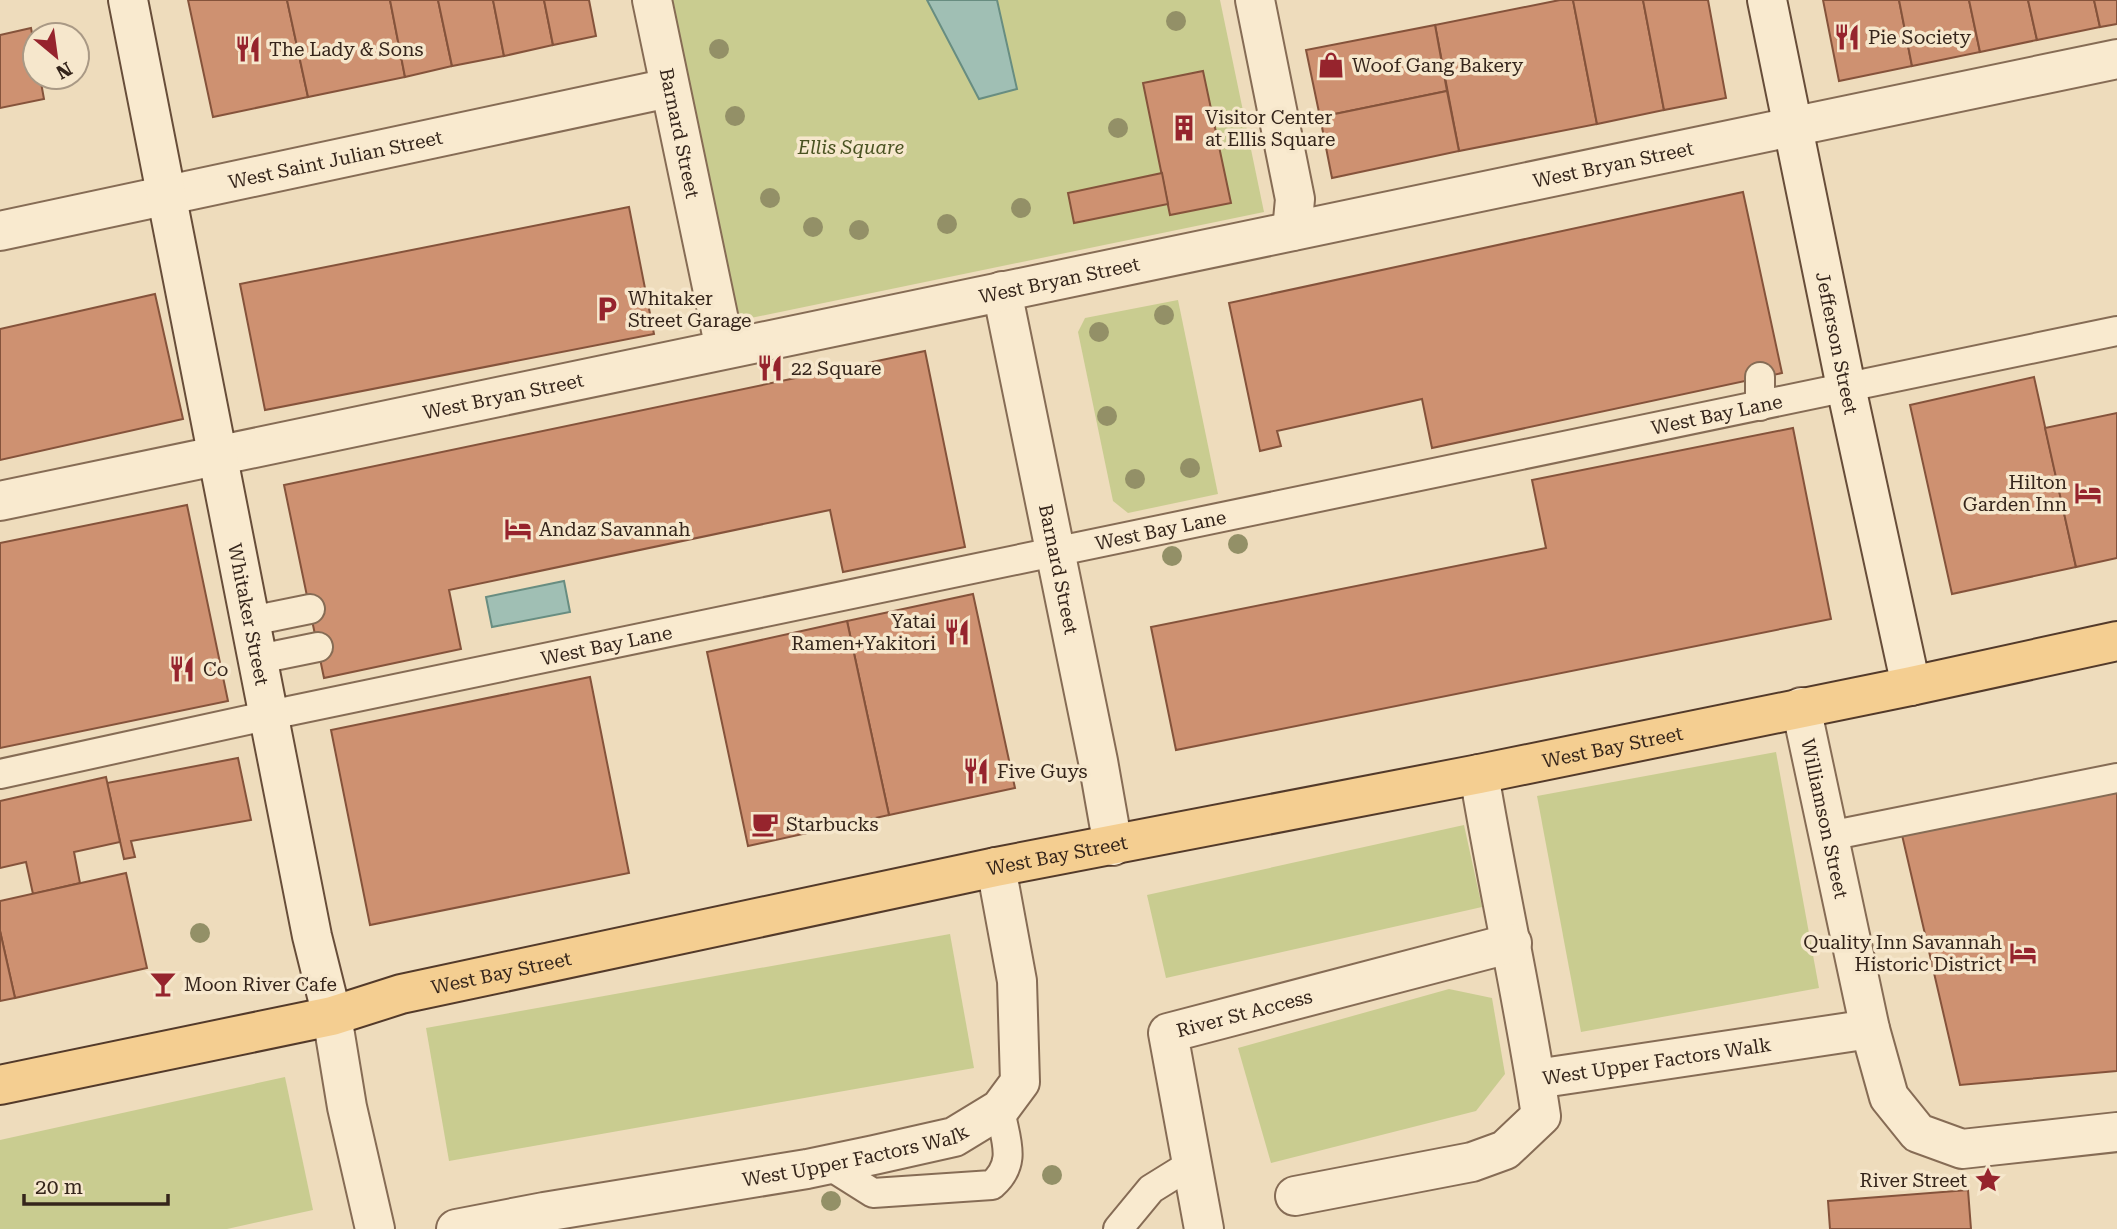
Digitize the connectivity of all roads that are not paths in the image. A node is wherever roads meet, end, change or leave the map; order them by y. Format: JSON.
{"nodes":[{"id":1,"x":128,"y":0,"type":"edge"},
{"id":2,"x":652,"y":0,"type":"edge"},
{"id":3,"x":1255,"y":0,"type":"edge"},
{"id":4,"x":1767,"y":0,"type":"edge"},
{"id":5,"x":2117,"y":59,"type":"edge"},
{"id":6,"x":669,"y":88,"type":"junction"},
{"id":7,"x":1793,"y":126,"type":"junction"},
{"id":8,"x":167,"y":195,"type":"junction"},
{"id":9,"x":0,"y":231,"type":"edge"},
{"id":10,"x":1292,"y":231,"type":"junction"},
{"id":11,"x":1002,"y":291,"type":"junction"},
{"id":12,"x":2117,"y":331,"type":"edge"},
{"id":13,"x":725,"y":349,"type":"junction"},
{"id":14,"x":1760,"y":377,"type":"dead end"},
{"id":15,"x":1846,"y":387,"type":"junction"},
{"id":16,"x":1760,"y":405,"type":"junction"},
{"id":17,"x":219,"y":455,"type":"junction"},
{"id":18,"x":0,"y":500,"type":"edge"},
{"id":19,"x":1056,"y":552,"type":"junction"},
{"id":20,"x":310,"y":609,"type":"dead end"},
{"id":21,"x":251,"y":621,"type":"junction"},
{"id":22,"x":2117,"y":641,"type":"edge"},
{"id":23,"x":318,"y":647,"type":"dead end"},
{"id":24,"x":259,"y":659,"type":"junction"},
{"id":25,"x":1911,"y":686,"type":"junction"},
{"id":26,"x":1801,"y":707,"type":"junction"},
{"id":27,"x":270,"y":715,"type":"junction"},
{"id":28,"x":0,"y":774,"type":"edge"},
{"id":29,"x":1479,"y":774,"type":"junction"},
{"id":30,"x":2117,"y":778,"type":"edge"},
{"id":31,"x":1829,"y":836,"type":"junction"},
{"id":32,"x":1113,"y":846,"type":"junction"},
{"id":33,"x":996,"y":867,"type":"junction"},
{"id":34,"x":1512,"y":943,"type":"junction"},
{"id":35,"x":332,"y":1016,"type":"junction"},
{"id":36,"x":1870,"y":1029,"type":"junction"},
{"id":37,"x":1536,"y":1079,"type":"junction"},
{"id":38,"x":0,"y":1085,"type":"edge"},
{"id":39,"x":1000,"y":1109,"type":"junction"},
{"id":40,"x":2117,"y":1132,"type":"edge"},
{"id":41,"x":1193,"y":1163,"type":"junction"},
{"id":42,"x":827,"y":1164,"type":"junction"},
{"id":43,"x":1295,"y":1196,"type":"dead end"},
{"id":44,"x":374,"y":1229,"type":"edge"},
{"id":45,"x":456,"y":1229,"type":"edge"},
{"id":46,"x":1118,"y":1229,"type":"edge"},
{"id":47,"x":1204,"y":1229,"type":"edge"}],
"edges":[{"from":1,"to":8,"type":"street","name":"Whitaker Street"},
{"from":2,"to":6,"type":"street","name":"Barnard Street"},
{"from":3,"to":10,"type":"street"},
{"from":4,"to":7,"type":"street","name":"Jefferson Street"},
{"from":5,"to":7,"type":"street","name":"West Bryan Street"},
{"from":6,"to":8,"type":"street","name":"West Saint Julian Street"},
{"from":6,"to":13,"type":"street","name":"Barnard Street"},
{"from":7,"to":10,"type":"street","name":"West Bryan Street"},
{"from":7,"to":15,"type":"street","name":"Jefferson Street"},
{"from":8,"to":9,"type":"street","name":"West Saint Julian Street"},
{"from":8,"to":17,"type":"street","name":"Whitaker Street"},
{"from":10,"to":11,"type":"street","name":"West Bryan Street"},
{"from":11,"to":13,"type":"street","name":"West Bryan Street"},
{"from":11,"to":19,"type":"street","name":"Barnard Street"},
{"from":12,"to":15,"type":"lane","name":"West Bay Lane"},
{"from":13,"to":17,"type":"street","name":"West Bryan Street"},
{"from":14,"to":16,"type":"lane"},
{"from":15,"to":16,"type":"lane","name":"West Bay Lane"},
{"from":15,"to":25,"type":"street","name":"Jefferson Street"},
{"from":16,"to":19,"type":"lane","name":"West Bay Lane"},
{"from":17,"to":18,"type":"street","name":"West Bryan Street"},
{"from":17,"to":21,"type":"street","name":"Whitaker Street"},
{"from":19,"to":27,"type":"lane","name":"West Bay Lane"},
{"from":19,"to":32,"type":"street","name":"Barnard Street"},
{"from":20,"to":21,"type":"lane"},
{"from":21,"to":24,"type":"street","name":"Whitaker Street"},
{"from":22,"to":25,"type":"main road","name":"West Bay Street"},
{"from":23,"to":24,"type":"lane"},
{"from":24,"to":27,"type":"street","name":"Whitaker Street"},
{"from":25,"to":26,"type":"main road","name":"West Bay Street"},
{"from":26,"to":29,"type":"main road","name":"West Bay Street"},
{"from":26,"to":31,"type":"street","name":"Williamson Street"},
{"from":27,"to":28,"type":"lane","name":"West Bay Lane"},
{"from":27,"to":35,"type":"street","name":"Whitaker Street"},
{"from":29,"to":32,"type":"main road","name":"West Bay Street"},
{"from":29,"to":34,"type":"street"},
{"from":30,"to":31,"type":"lane"},
{"from":31,"to":36,"type":"street","name":"Williamson Street"},
{"from":32,"to":33,"type":"main road","name":"West Bay Street"},
{"from":33,"to":35,"type":"main road","name":"West Bay Street"},
{"from":33,"to":39,"type":"street","name":"West Upper Factors Walk"},
{"from":34,"to":37,"type":"street"},
{"from":34,"to":41,"type":"street","name":"River St Access"},
{"from":35,"to":38,"type":"main road","name":"West Bay Street"},
{"from":35,"to":44,"type":"street","name":"Whitaker Street"},
{"from":36,"to":37,"type":"street","name":"West Upper Factors Walk"},
{"from":36,"to":40,"type":"street","name":"Williamson Street"},
{"from":37,"to":43,"type":"street","name":"West Upper Factors Walk"},
{"from":39,"to":42,"type":"street","name":"West Upper Factors Walk"},
{"from":39,"to":42,"type":"lane"},
{"from":41,"to":46,"type":"lane"},
{"from":41,"to":47,"type":"street","name":"River St Access"},
{"from":42,"to":45,"type":"street","name":"West Upper Factors Walk"}]}
